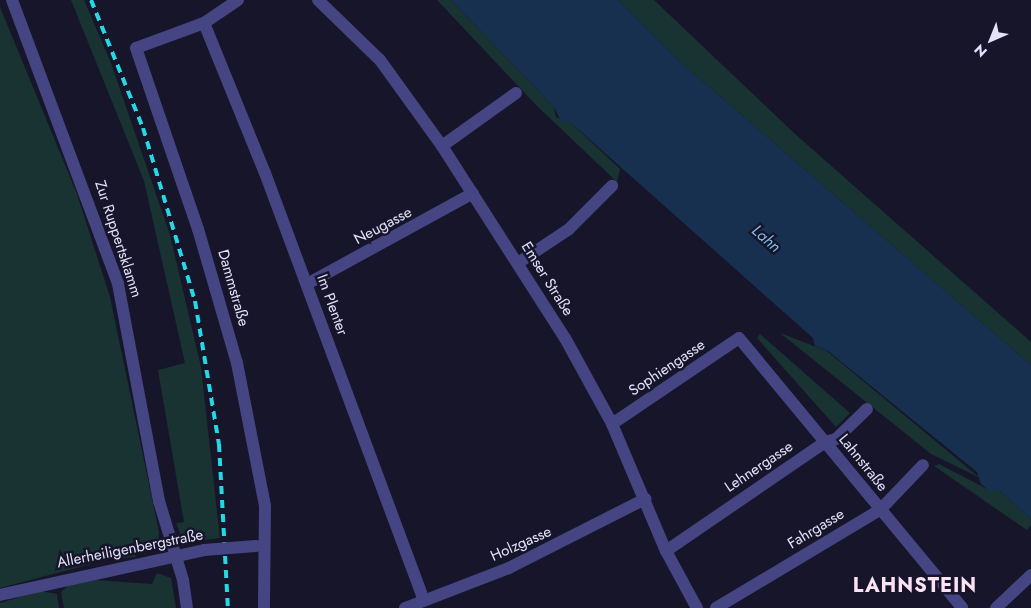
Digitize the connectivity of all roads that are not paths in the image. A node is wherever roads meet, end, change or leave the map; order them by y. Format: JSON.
{"nodes":[{"id":1,"x":12,"y":0,"type":"edge"},
{"id":2,"x":238,"y":0,"type":"edge"},
{"id":3,"x":318,"y":0,"type":"edge"},
{"id":4,"x":204,"y":23,"type":"junction"},
{"id":5,"x":516,"y":93,"type":"dead end"},
{"id":6,"x":442,"y":146,"type":"junction"},
{"id":7,"x":612,"y":186,"type":"dead end"},
{"id":8,"x":473,"y":193,"type":"junction"},
{"id":9,"x":518,"y":263,"type":"junction"},
{"id":10,"x":307,"y":284,"type":"junction"},
{"id":11,"x":739,"y":338,"type":"joint"},
{"id":12,"x":867,"y":409,"type":"dead end"},
{"id":13,"x":612,"y":424,"type":"junction"},
{"id":14,"x":825,"y":442,"type":"junction"},
{"id":15,"x":923,"y":465,"type":"dead end"},
{"id":16,"x":645,"y":499,"type":"junction"},
{"id":17,"x":880,"y":510,"type":"junction"},
{"id":18,"x":262,"y":546,"type":"junction"},
{"id":19,"x":666,"y":551,"type":"junction"},
{"id":20,"x":175,"y":556,"type":"junction"},
{"id":21,"x":1031,"y":575,"type":"edge"},
{"id":22,"x":0,"y":594,"type":"edge"},
{"id":23,"x":424,"y":600,"type":"junction"},
{"id":24,"x":187,"y":608,"type":"edge"},
{"id":25,"x":264,"y":608,"type":"edge"},
{"id":26,"x":405,"y":608,"type":"edge"},
{"id":27,"x":697,"y":608,"type":"edge"},
{"id":28,"x":716,"y":608,"type":"edge"},
{"id":29,"x":962,"y":608,"type":"edge"},
{"id":30,"x":996,"y":608,"type":"edge"}],
"edges":[{"from":1,"to":20,"type":"street","name":"Zur Ruppertsklamm"},
{"from":2,"to":4,"type":"street"},
{"from":3,"to":6,"type":"street","name":"Emser Straße"},
{"from":4,"to":10,"type":"street","name":"Im Plenter"},
{"from":4,"to":18,"type":"street","name":"Dammstraße"},
{"from":5,"to":6,"type":"street"},
{"from":6,"to":8,"type":"street","name":"Emser Straße"},
{"from":7,"to":9,"type":"street"},
{"from":8,"to":9,"type":"street","name":"Emser Straße"},
{"from":8,"to":10,"type":"street","name":"Neugasse"},
{"from":9,"to":13,"type":"street","name":"Emser Straße"},
{"from":10,"to":23,"type":"street","name":"Im Plenter"},
{"from":11,"to":13,"type":"street","name":"Sophiengasse"},
{"from":11,"to":14,"type":"street","name":"Lahnstraße"},
{"from":12,"to":14,"type":"street","name":"Lehnergasse"},
{"from":13,"to":16,"type":"street","name":"Emser Straße"},
{"from":14,"to":17,"type":"street","name":"Lahnstraße"},
{"from":14,"to":19,"type":"street","name":"Lehnergasse"},
{"from":15,"to":17,"type":"street","name":"Fahrgasse"},
{"from":16,"to":19,"type":"street","name":"Emser Straße"},
{"from":16,"to":23,"type":"street","name":"Holzgasse"},
{"from":17,"to":28,"type":"street","name":"Fahrgasse"},
{"from":17,"to":29,"type":"street","name":"Lahnstraße"},
{"from":18,"to":20,"type":"street","name":"Allerheiligenbergstraße","bridge":true},
{"from":18,"to":25,"type":"street","name":"Dammstraße"},
{"from":19,"to":27,"type":"street","name":"Emser Straße"},
{"from":20,"to":22,"type":"street","name":"Allerheiligenbergstraße"},
{"from":20,"to":24,"type":"street","name":"Zur Ruppertsklamm"},
{"from":21,"to":30,"type":"street"},
{"from":23,"to":26,"type":"street","name":"Holzgasse"}]}
